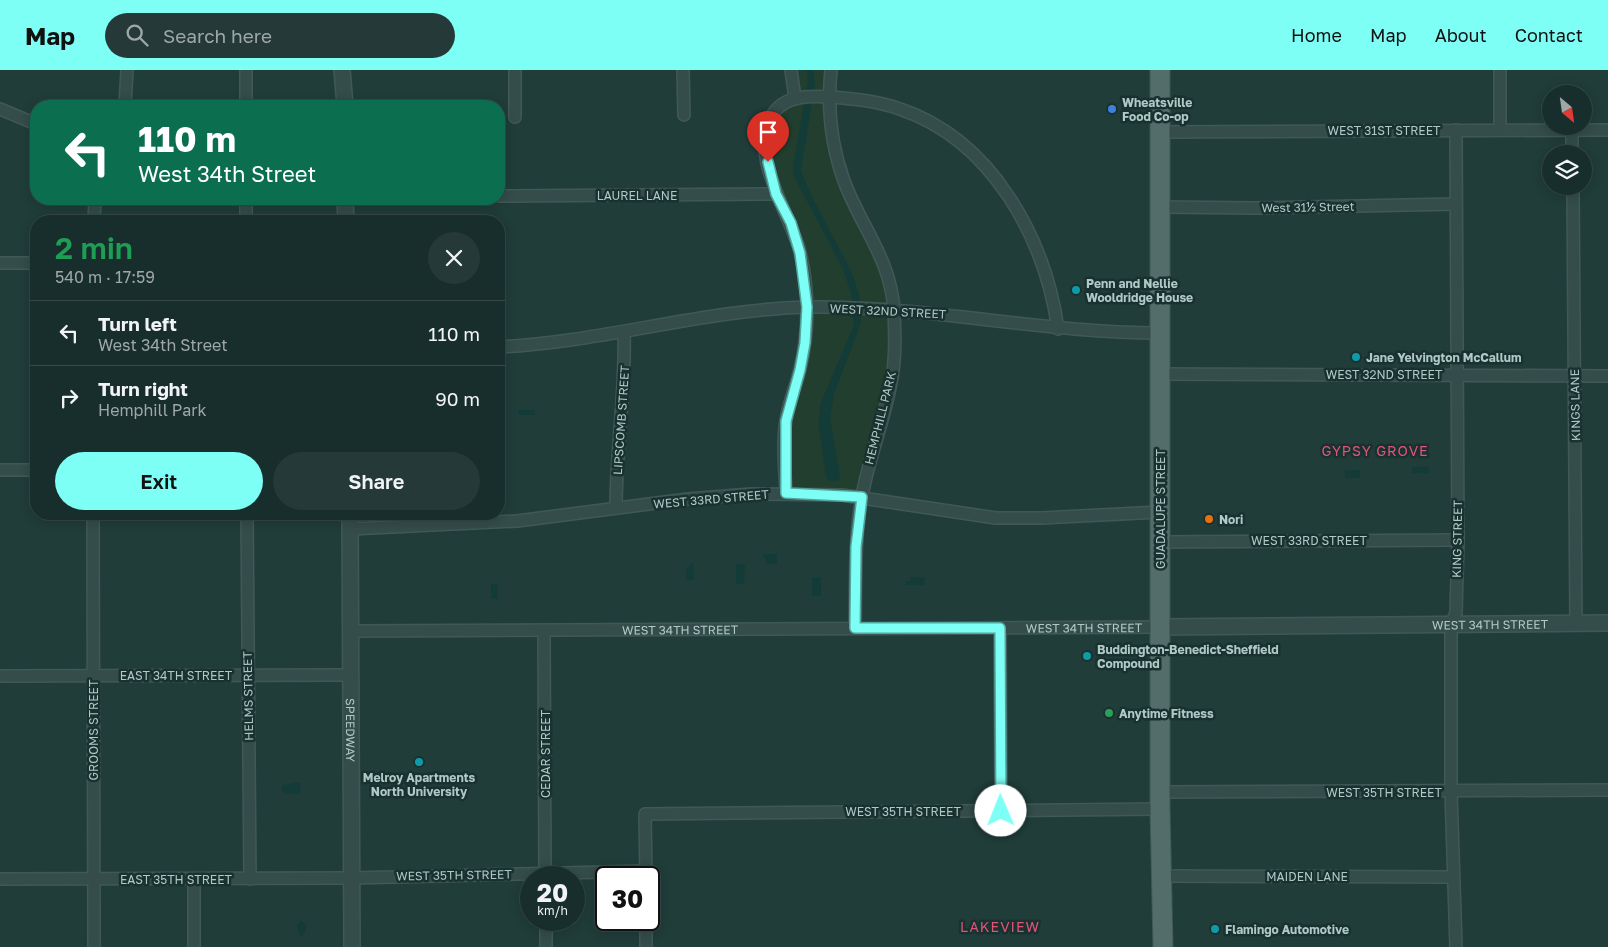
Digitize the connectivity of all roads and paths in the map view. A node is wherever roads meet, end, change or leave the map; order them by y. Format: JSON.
{"nodes":[{"id":1,"x":127,"y":70,"type":"edge"},
{"id":2,"x":246,"y":70,"type":"edge"},
{"id":3,"x":342,"y":70,"type":"edge"},
{"id":4,"x":515,"y":70,"type":"edge"},
{"id":5,"x":683,"y":70,"type":"edge"},
{"id":6,"x":791,"y":70,"type":"edge"},
{"id":7,"x":831,"y":70,"type":"edge"},
{"id":8,"x":1160,"y":70,"type":"edge"},
{"id":9,"x":1500,"y":70,"type":"edge"},
{"id":10,"x":828,"y":97,"type":"junction"},
{"id":11,"x":805,"y":98,"type":"junction"},
{"id":12,"x":125,"y":100,"type":"edge"},
{"id":13,"x":246,"y":100,"type":"edge"},
{"id":14,"x":344,"y":100,"type":"edge"},
{"id":15,"x":0,"y":108,"type":"edge"},
{"id":16,"x":684,"y":115,"type":"dead end"},
{"id":17,"x":515,"y":117,"type":"dead end"},
{"id":18,"x":30,"y":121,"type":"edge"},
{"id":19,"x":1456,"y":130,"type":"junction"},
{"id":20,"x":1500,"y":130,"type":"junction"},
{"id":21,"x":1542,"y":130,"type":"edge"},
{"id":22,"x":1592,"y":130,"type":"edge"},
{"id":23,"x":1608,"y":130,"type":"edge"},
{"id":24,"x":1160,"y":132,"type":"junction"},
{"id":25,"x":776,"y":194,"type":"junction"},
{"id":26,"x":1573,"y":195,"type":"edge"},
{"id":27,"x":505,"y":196,"type":"edge"},
{"id":28,"x":1456,"y":204,"type":"junction"},
{"id":29,"x":1161,"y":207,"type":"junction"},
{"id":30,"x":0,"y":263,"type":"edge"},
{"id":31,"x":30,"y":263,"type":"edge"},
{"id":32,"x":807,"y":307,"type":"junction"},
{"id":33,"x":894,"y":309,"type":"junction"},
{"id":34,"x":1058,"y":329,"type":"junction"},
{"id":35,"x":624,"y":332,"type":"junction"},
{"id":36,"x":1160,"y":334,"type":"junction"},
{"id":37,"x":505,"y":347,"type":"edge"},
{"id":38,"x":1160,"y":374,"type":"junction"},
{"id":39,"x":1458,"y":374,"type":"junction"},
{"id":40,"x":1574,"y":375,"type":"junction"},
{"id":41,"x":1608,"y":376,"type":"edge"},
{"id":42,"x":0,"y":470,"type":"edge"},
{"id":43,"x":30,"y":470,"type":"edge"},
{"id":44,"x":786,"y":493,"type":"junction"},
{"id":45,"x":862,"y":497,"type":"junction"},
{"id":46,"x":616,"y":508,"type":"junction"},
{"id":47,"x":1160,"y":512,"type":"junction"},
{"id":48,"x":93,"y":520,"type":"edge"},
{"id":49,"x":247,"y":520,"type":"edge"},
{"id":50,"x":351,"y":521,"type":"edge"},
{"id":51,"x":1458,"y":540,"type":"junction"},
{"id":52,"x":1160,"y":542,"type":"junction"},
{"id":53,"x":1608,"y":623,"type":"edge"},
{"id":54,"x":1451,"y":625,"type":"junction"},
{"id":55,"x":1576,"y":625,"type":"junction"},
{"id":56,"x":1160,"y":627,"type":"junction"},
{"id":57,"x":855,"y":628,"type":"junction"},
{"id":58,"x":1000,"y":628,"type":"junction"},
{"id":59,"x":352,"y":630,"type":"junction"},
{"id":60,"x":544,"y":630,"type":"junction"},
{"id":61,"x":93,"y":675,"type":"junction"},
{"id":62,"x":248,"y":675,"type":"junction"},
{"id":63,"x":352,"y":675,"type":"junction"},
{"id":64,"x":0,"y":676,"type":"edge"},
{"id":65,"x":1608,"y":790,"type":"edge"},
{"id":66,"x":1451,"y":792,"type":"junction"},
{"id":67,"x":1160,"y":800,"type":"junction"},
{"id":68,"x":1001,"y":811,"type":"junction"},
{"id":69,"x":545,"y":866,"type":"edge"},
{"id":70,"x":646,"y":866,"type":"edge"},
{"id":71,"x":520,"y":875,"type":"edge"},
{"id":72,"x":1161,"y":876,"type":"junction"},
{"id":73,"x":1453,"y":877,"type":"junction"},
{"id":74,"x":352,"y":878,"type":"junction"},
{"id":75,"x":0,"y":879,"type":"edge"},
{"id":76,"x":93,"y":879,"type":"junction"},
{"id":77,"x":194,"y":879,"type":"junction"},
{"id":78,"x":250,"y":879,"type":"junction"},
{"id":79,"x":546,"y":931,"type":"edge"},
{"id":80,"x":646,"y":931,"type":"edge"},
{"id":81,"x":94,"y":947,"type":"edge"},
{"id":82,"x":194,"y":947,"type":"edge"},
{"id":83,"x":352,"y":947,"type":"edge"},
{"id":84,"x":546,"y":947,"type":"edge"},
{"id":85,"x":646,"y":947,"type":"edge"},
{"id":86,"x":1163,"y":947,"type":"edge"},
{"id":87,"x":1456,"y":947,"type":"edge"}],
"edges":[{"from":1,"to":12,"type":"street"},
{"from":2,"to":13,"type":"street"},
{"from":3,"to":14,"type":"street"},
{"from":4,"to":17,"type":"street"},
{"from":5,"to":16,"type":"street"},
{"from":6,"to":11,"type":"street"},
{"from":7,"to":10,"type":"street","name":"HEMPHILL PARK"},
{"from":8,"to":24,"type":"main road","name":"GUADALUPE STREET"},
{"from":9,"to":20,"type":"street"},
{"from":10,"to":11,"type":"street"},
{"from":10,"to":33,"type":"street","name":"HEMPHILL PARK"},
{"from":10,"to":34,"type":"street"},
{"from":11,"to":25,"type":"street"},
{"from":15,"to":18,"type":"street"},
{"from":19,"to":20,"type":"street","name":"WEST 31ST STREET"},
{"from":19,"to":24,"type":"street","name":"WEST 31ST STREET"},
{"from":19,"to":28,"type":"street","name":"KING STREET"},
{"from":20,"to":21,"type":"street","name":"WEST 31ST STREET"},
{"from":22,"to":23,"type":"street","name":"WEST 31ST STREET"},
{"from":24,"to":29,"type":"main road","name":"GUADALUPE STREET"},
{"from":25,"to":27,"type":"street","name":"LAUREL LANE"},
{"from":25,"to":32,"type":"street"},
{"from":26,"to":40,"type":"street","name":"KINGS LANE"},
{"from":28,"to":29,"type":"street","name":"West 31½ Street"},
{"from":28,"to":39,"type":"street","name":"KING STREET"},
{"from":29,"to":36,"type":"main road","name":"GUADALUPE STREET"},
{"from":30,"to":31,"type":"street"},
{"from":32,"to":33,"type":"street","name":"WEST 32ND STREET"},
{"from":32,"to":35,"type":"street","name":"WEST 32ND STREET"},
{"from":32,"to":44,"type":"street"},
{"from":33,"to":34,"type":"street","name":"WEST 32ND STREET"},
{"from":33,"to":45,"type":"street","name":"HEMPHILL PARK"},
{"from":34,"to":36,"type":"street","name":"WEST 32ND STREET"},
{"from":35,"to":37,"type":"street","name":"WEST 32ND STREET"},
{"from":35,"to":46,"type":"street","name":"LIPSCOMB STREET"},
{"from":36,"to":38,"type":"main road","name":"GUADALUPE STREET"},
{"from":38,"to":39,"type":"street","name":"WEST 32ND STREET"},
{"from":38,"to":47,"type":"main road","name":"GUADALUPE STREET"},
{"from":39,"to":40,"type":"street","name":"WEST 32ND STREET"},
{"from":39,"to":51,"type":"street","name":"KING STREET"},
{"from":40,"to":41,"type":"street","name":"WEST 32ND STREET"},
{"from":40,"to":55,"type":"street","name":"KINGS LANE"},
{"from":42,"to":43,"type":"street"},
{"from":44,"to":45,"type":"street","name":"WEST 33RD STREET"},
{"from":44,"to":46,"type":"street","name":"WEST 33RD STREET"},
{"from":45,"to":47,"type":"street","name":"WEST 33RD STREET"},
{"from":45,"to":57,"type":"street","name":"HEMPHILL PARK"},
{"from":46,"to":50,"type":"street","name":"WEST 33RD STREET"},
{"from":47,"to":52,"type":"main road","name":"GUADALUPE STREET"},
{"from":48,"to":61,"type":"street","name":"GROOMS STREET"},
{"from":49,"to":62,"type":"street","name":"HELMS STREET"},
{"from":50,"to":59,"type":"street","name":"SPEEDWAY"},
{"from":51,"to":52,"type":"street","name":"WEST 33RD STREET"},
{"from":51,"to":54,"type":"street","name":"KING STREET"},
{"from":52,"to":56,"type":"main road","name":"GUADALUPE STREET"},
{"from":53,"to":55,"type":"street","name":"WEST 34TH STREET"},
{"from":54,"to":55,"type":"street","name":"WEST 34TH STREET"},
{"from":54,"to":56,"type":"street","name":"WEST 34TH STREET"},
{"from":54,"to":66,"type":"street","name":"KING STREET"},
{"from":56,"to":58,"type":"street","name":"WEST 34TH STREET"},
{"from":56,"to":67,"type":"main road","name":"GUADALUPE STREET"},
{"from":57,"to":58,"type":"street","name":"WEST 34TH STREET"},
{"from":57,"to":60,"type":"street","name":"WEST 34TH STREET"},
{"from":58,"to":68,"type":"street"},
{"from":59,"to":60,"type":"street","name":"WEST 34TH STREET"},
{"from":59,"to":63,"type":"street","name":"SPEEDWAY"},
{"from":60,"to":69,"type":"street","name":"CEDAR STREET"},
{"from":61,"to":62,"type":"street","name":"EAST 34TH STREET"},
{"from":61,"to":64,"type":"street","name":"EAST 34TH STREET"},
{"from":61,"to":76,"type":"street","name":"GROOMS STREET"},
{"from":62,"to":63,"type":"street","name":"EAST 34TH STREET"},
{"from":62,"to":78,"type":"street","name":"HELMS STREET"},
{"from":63,"to":74,"type":"street","name":"SPEEDWAY"},
{"from":65,"to":66,"type":"street","name":"WEST 35TH STREET"},
{"from":66,"to":67,"type":"street","name":"WEST 35TH STREET"},
{"from":66,"to":73,"type":"street","name":"KING STREET"},
{"from":67,"to":68,"type":"street","name":"WEST 35TH STREET"},
{"from":67,"to":72,"type":"main road","name":"GUADALUPE STREET"},
{"from":68,"to":70,"type":"street","name":"WEST 35TH STREET"},
{"from":71,"to":74,"type":"street","name":"WEST 35TH STREET"},
{"from":72,"to":73,"type":"street","name":"MAIDEN LANE"},
{"from":72,"to":86,"type":"main road","name":"GUADALUPE STREET"},
{"from":73,"to":87,"type":"street","name":"KING STREET"},
{"from":74,"to":78,"type":"street","name":"EAST 35TH STREET"},
{"from":74,"to":83,"type":"street","name":"SPEEDWAY"},
{"from":75,"to":76,"type":"street","name":"EAST 35TH STREET"},
{"from":76,"to":77,"type":"street","name":"EAST 35TH STREET"},
{"from":76,"to":81,"type":"street","name":"GROOMS STREET"},
{"from":77,"to":78,"type":"street","name":"EAST 35TH STREET"},
{"from":77,"to":82,"type":"street"},
{"from":79,"to":84,"type":"street"},
{"from":80,"to":85,"type":"street"}]}
